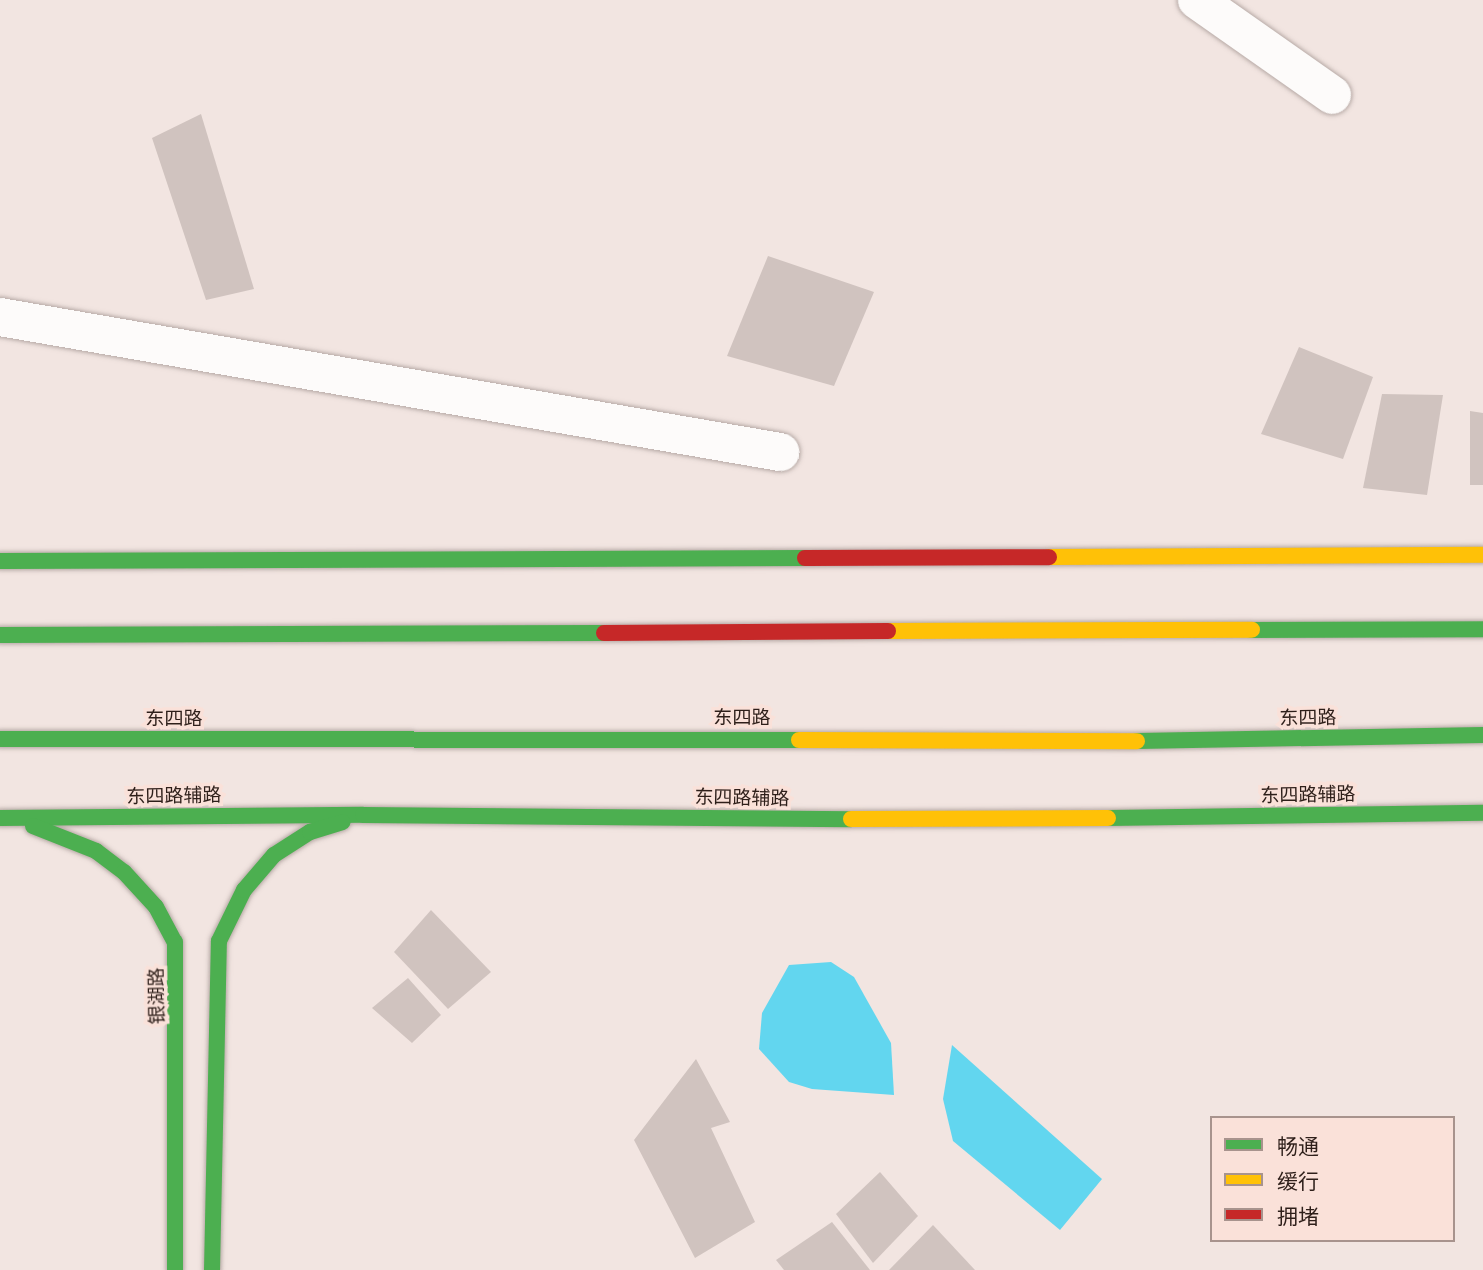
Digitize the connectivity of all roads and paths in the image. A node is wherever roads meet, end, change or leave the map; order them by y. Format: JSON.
{"nodes":[{"id":1,"x":1197,"y":0,"type":"edge"},
{"id":2,"x":1332,"y":95,"type":"dead end"},
{"id":3,"x":0,"y":317,"type":"edge"},
{"id":4,"x":780,"y":452,"type":"dead end"},
{"id":5,"x":1483,"y":555,"type":"edge"},
{"id":6,"x":0,"y":562,"type":"edge"},
{"id":7,"x":1483,"y":629,"type":"edge"},
{"id":8,"x":0,"y":635,"type":"edge"},
{"id":9,"x":1483,"y":735,"type":"edge"},
{"id":10,"x":0,"y":739,"type":"edge"},
{"id":11,"x":1483,"y":813,"type":"edge"},
{"id":12,"x":363,"y":815,"type":"junction"},
{"id":13,"x":2,"y":818,"type":"edge"},
{"id":14,"x":175,"y":1270,"type":"edge"},
{"id":15,"x":212,"y":1270,"type":"edge"}],
"edges":[{"from":1,"to":2,"type":"street"},
{"from":3,"to":4,"type":"street"},
{"from":5,"to":6,"type":"main road"},
{"from":7,"to":8,"type":"main road"},
{"from":9,"to":10,"type":"main road","name":"东四路"},
{"from":11,"to":12,"type":"main road","name":"东四路辅路"},
{"from":12,"to":13,"type":"main road","name":"东四路辅路"},
{"from":12,"to":15,"type":"main road"},
{"from":13,"to":14,"type":"main road","name":"银湖路"}]}
